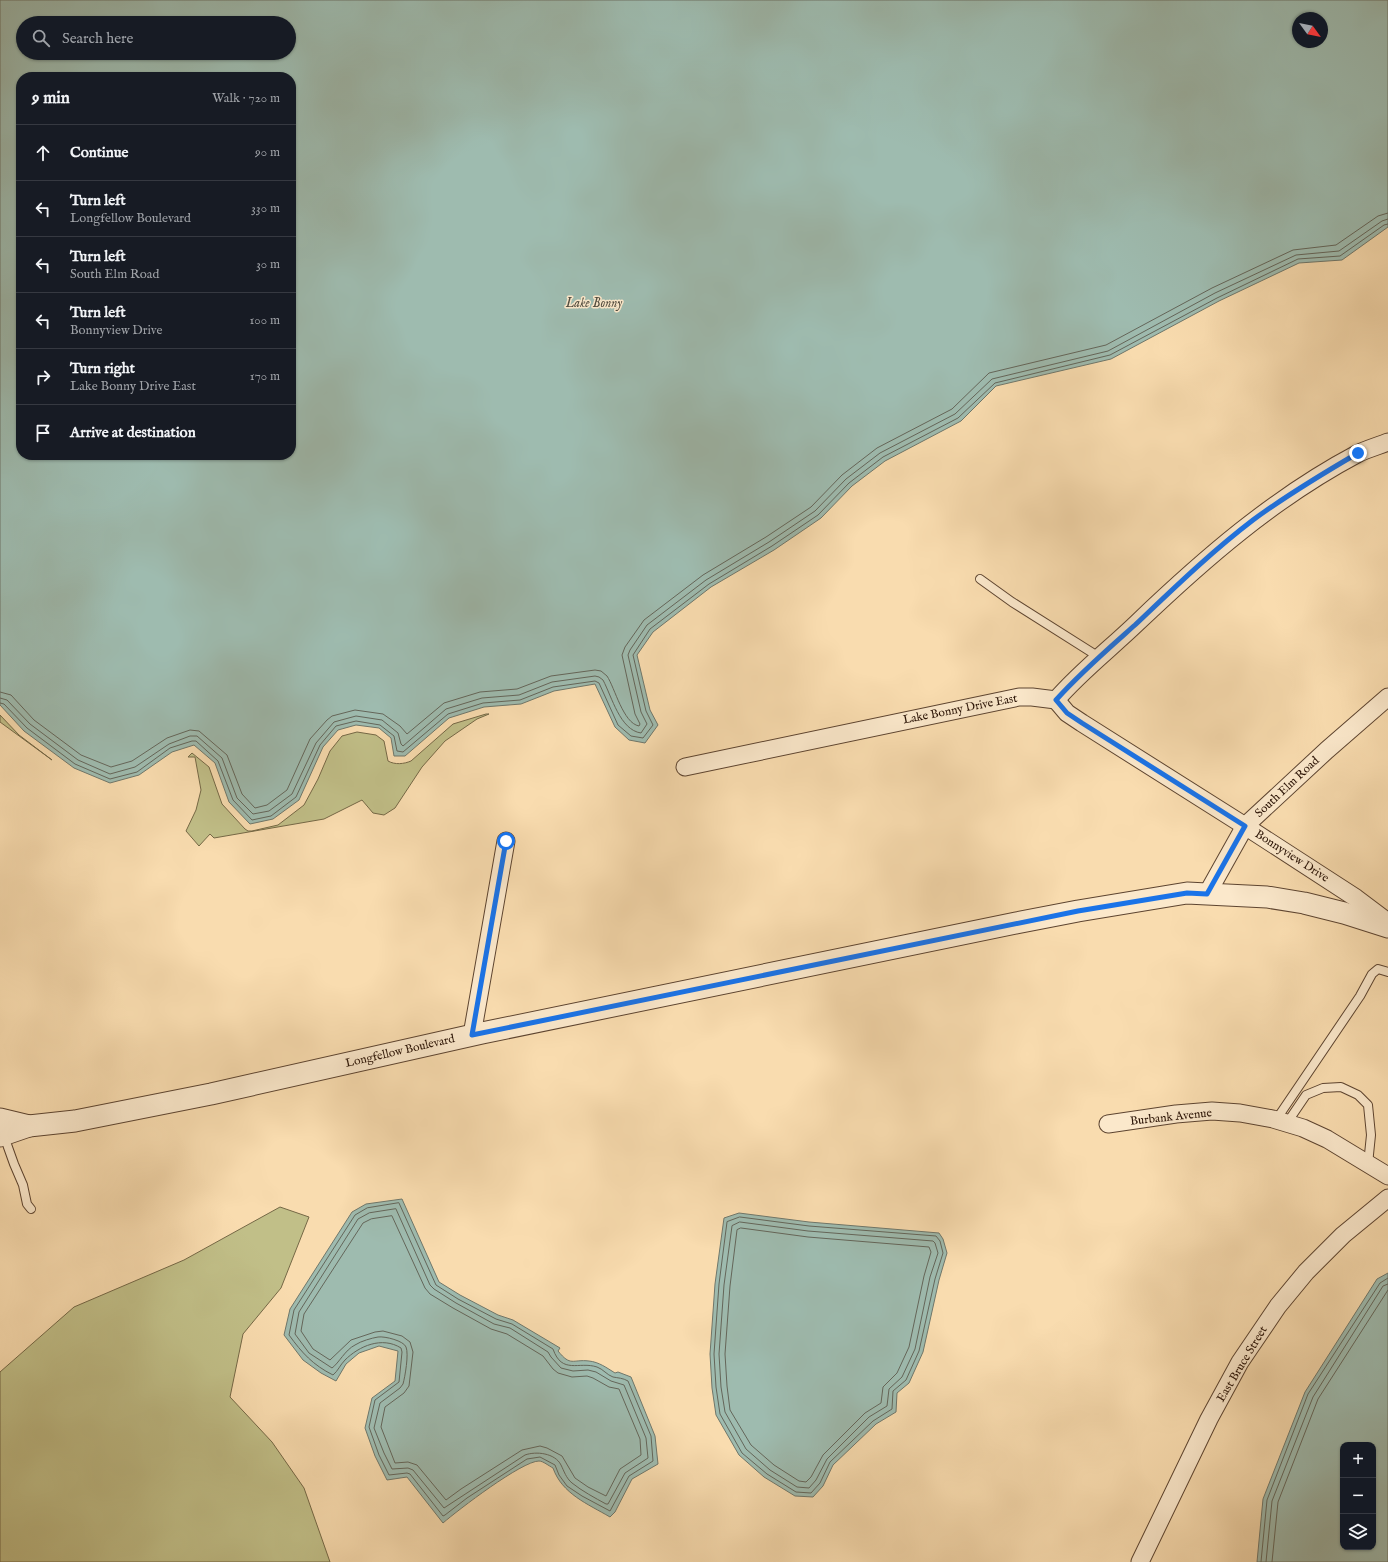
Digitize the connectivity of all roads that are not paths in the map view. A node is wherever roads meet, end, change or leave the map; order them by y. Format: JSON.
{"nodes":[{"id":1,"x":1388,"y":442,"type":"edge"},
{"id":2,"x":980,"y":578,"type":"dead end"},
{"id":3,"x":1099,"y":657,"type":"junction"},
{"id":4,"x":1388,"y":697,"type":"edge"},
{"id":5,"x":1056,"y":700,"type":"junction"},
{"id":6,"x":685,"y":767,"type":"dead end"},
{"id":7,"x":1245,"y":826,"type":"junction"},
{"id":8,"x":506,"y":841,"type":"dead end"},
{"id":9,"x":1207,"y":894,"type":"junction"},
{"id":10,"x":1388,"y":922,"type":"edge"},
{"id":11,"x":1388,"y":927,"type":"edge"},
{"id":12,"x":1388,"y":972,"type":"edge"},
{"id":13,"x":472,"y":1035,"type":"junction"},
{"id":14,"x":1282,"y":1122,"type":"junction"},
{"id":15,"x":1108,"y":1124,"type":"dead end"},
{"id":16,"x":1,"y":1130,"type":"edge"},
{"id":17,"x":1368,"y":1164,"type":"junction"},
{"id":18,"x":1388,"y":1176,"type":"edge"},
{"id":19,"x":1388,"y":1198,"type":"edge"},
{"id":20,"x":31,"y":1209,"type":"dead end"},
{"id":21,"x":1140,"y":1562,"type":"edge"}],
"edges":[{"from":1,"to":3,"type":"street"},
{"from":2,"to":3,"type":"lane"},
{"from":3,"to":5,"type":"street"},
{"from":4,"to":7,"type":"street","name":"South Elm Road"},
{"from":5,"to":6,"type":"street","name":"Lake Bonny Drive East"},
{"from":5,"to":7,"type":"street","name":"Bonnyview Drive"},
{"from":7,"to":9,"type":"street","name":"South Elm Road"},
{"from":7,"to":10,"type":"street","name":"Bonnyview Drive"},
{"from":8,"to":13,"type":"street"},
{"from":9,"to":11,"type":"street","name":"Longfellow Boulevard"},
{"from":9,"to":13,"type":"street","name":"Longfellow Boulevard"},
{"from":12,"to":14,"type":"lane"},
{"from":13,"to":16,"type":"street","name":"Longfellow Boulevard"},
{"from":14,"to":15,"type":"street","name":"Burbank Avenue"},
{"from":14,"to":17,"type":"street","name":"Burbank Avenue"},
{"from":14,"to":17,"type":"lane"},
{"from":16,"to":20,"type":"lane"},
{"from":17,"to":18,"type":"street","name":"Burbank Avenue"},
{"from":19,"to":21,"type":"street","name":"East Bruce Street"}]}
